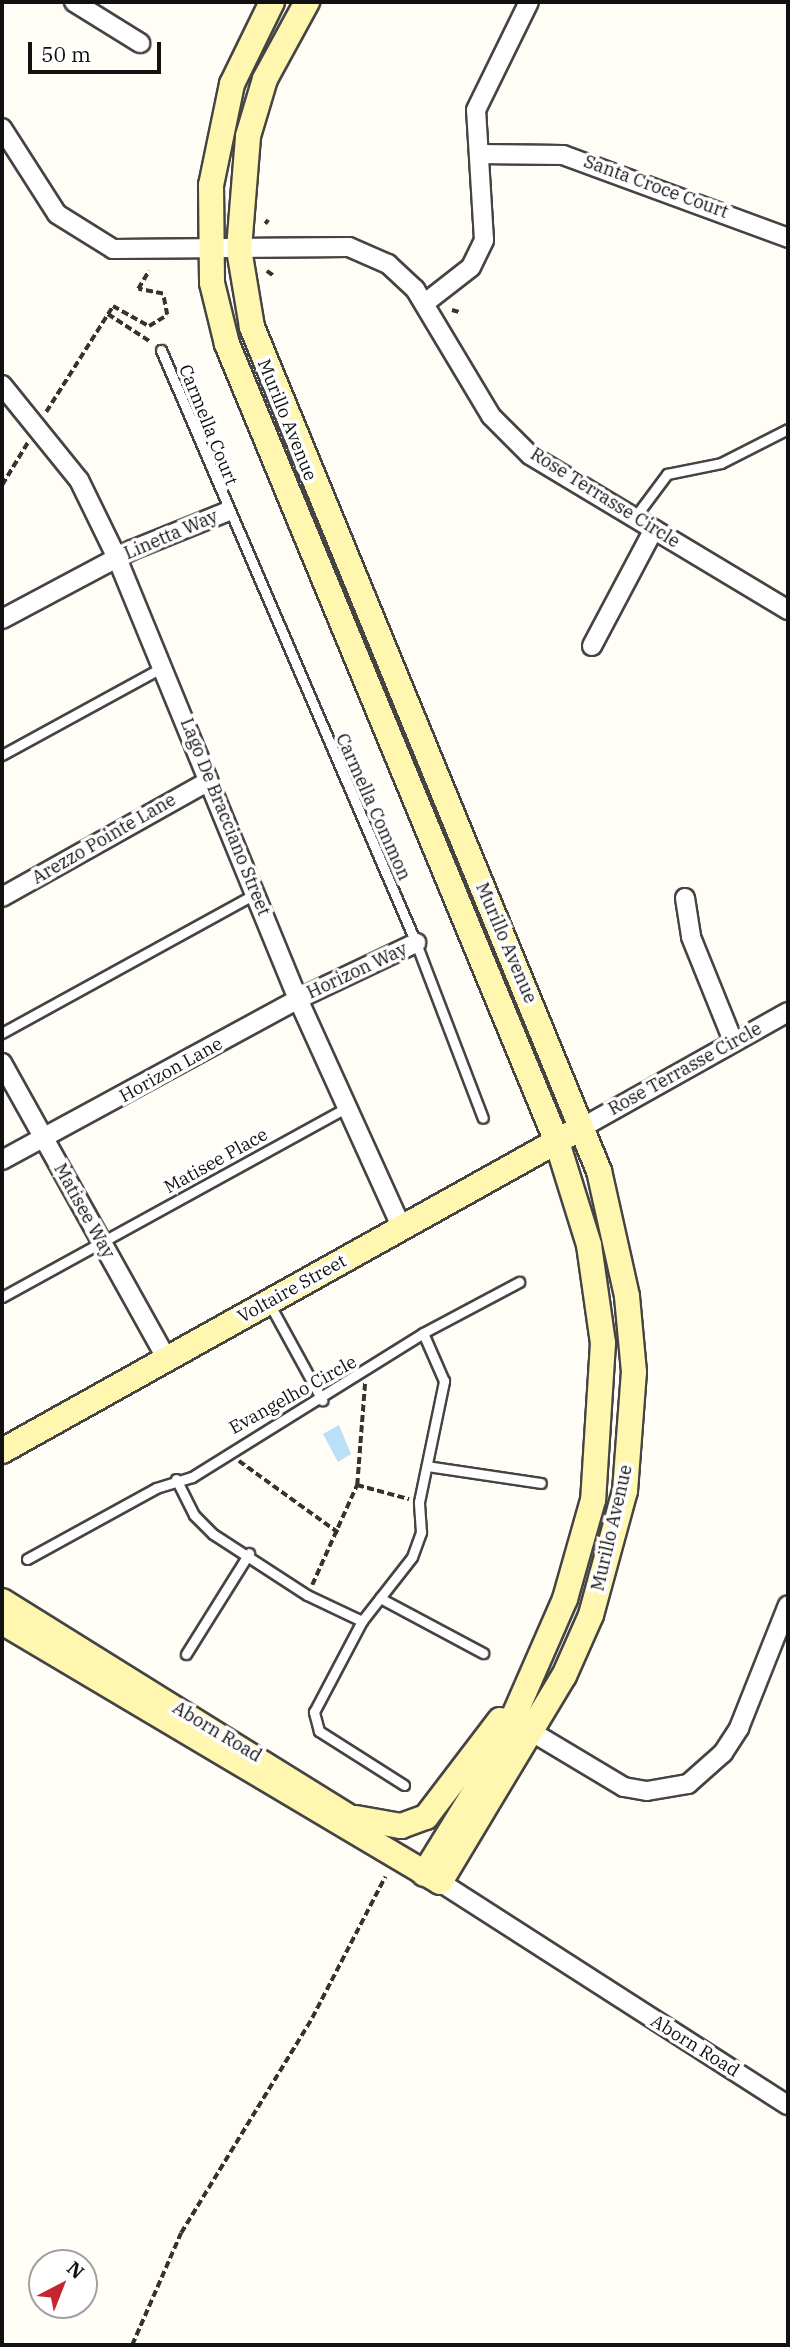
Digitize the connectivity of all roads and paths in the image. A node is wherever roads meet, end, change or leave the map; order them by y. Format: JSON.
{"nodes":[{"id":1,"x":74,"y":2,"type":"edge"},
{"id":2,"x":272,"y":2,"type":"edge"},
{"id":3,"x":307,"y":2,"type":"edge"},
{"id":4,"x":529,"y":2,"type":"edge"},
{"id":5,"x":139,"y":43,"type":"dead end"},
{"id":6,"x":2,"y":128,"type":"edge"},
{"id":7,"x":479,"y":154,"type":"junction"},
{"id":8,"x":788,"y":238,"type":"edge"},
{"id":9,"x":239,"y":249,"type":"junction"},
{"id":10,"x":209,"y":250,"type":"junction"},
{"id":11,"x":149,"y":271,"type":"dead end"},
{"id":12,"x":267,"y":271,"type":"dead end"},
{"id":13,"x":274,"y":276,"type":"dead end"},
{"id":14,"x":425,"y":303,"type":"junction"},
{"id":15,"x":452,"y":310,"type":"dead end"},
{"id":16,"x":459,"y":312,"type":"dead end"},
{"id":17,"x":107,"y":314,"type":"junction"},
{"id":18,"x":161,"y":350,"type":"joint"},
{"id":19,"x":2,"y":385,"type":"edge"},
{"id":20,"x":46,"y":412,"type":"dead end"},
{"id":21,"x":788,"y":429,"type":"edge"},
{"id":22,"x":28,"y":442,"type":"dead end"},
{"id":23,"x":2,"y":485,"type":"edge"},
{"id":24,"x":226,"y":512,"type":"junction"},
{"id":25,"x":635,"y":517,"type":"junction"},
{"id":26,"x":654,"y":529,"type":"junction"},
{"id":27,"x":117,"y":558,"type":"junction"},
{"id":28,"x":788,"y":610,"type":"edge"},
{"id":29,"x":2,"y":619,"type":"edge"},
{"id":30,"x":592,"y":646,"type":"dead end"},
{"id":31,"x":166,"y":666,"type":"junction"},
{"id":32,"x":2,"y":755,"type":"edge"},
{"id":33,"x":207,"y":782,"type":"junction"},
{"id":34,"x":257,"y":893,"type":"junction"},
{"id":35,"x":2,"y":897,"type":"edge"},
{"id":36,"x":685,"y":898,"type":"dead end"},
{"id":37,"x":415,"y":943,"type":"junction"},
{"id":38,"x":298,"y":999,"type":"junction"},
{"id":39,"x":788,"y":1013,"type":"edge"},
{"id":40,"x":2,"y":1033,"type":"edge"},
{"id":41,"x":733,"y":1041,"type":"junction"},
{"id":42,"x":2,"y":1063,"type":"edge"},
{"id":43,"x":346,"y":1108,"type":"junction"},
{"id":44,"x":483,"y":1118,"type":"dead end"},
{"id":45,"x":583,"y":1127,"type":"junction"},
{"id":46,"x":44,"y":1139,"type":"junction"},
{"id":47,"x":557,"y":1142,"type":"junction"},
{"id":48,"x":2,"y":1160,"type":"edge"},
{"id":49,"x":402,"y":1228,"type":"junction"},
{"id":50,"x":102,"y":1242,"type":"junction"},
{"id":51,"x":519,"y":1282,"type":"dead end"},
{"id":52,"x":2,"y":1297,"type":"edge"},
{"id":53,"x":269,"y":1303,"type":"junction"},
{"id":54,"x":423,"y":1333,"type":"junction"},
{"id":55,"x":167,"y":1359,"type":"junction"},
{"id":56,"x":365,"y":1373,"type":"junction"},
{"id":57,"x":322,"y":1400,"type":"junction"},
{"id":58,"x":228,"y":1450,"type":"junction"},
{"id":59,"x":2,"y":1451,"type":"edge"},
{"id":60,"x":427,"y":1466,"type":"junction"},
{"id":61,"x":176,"y":1479,"type":"junction"},
{"id":62,"x":541,"y":1483,"type":"dead end"},
{"id":63,"x":357,"y":1485,"type":"junction"},
{"id":64,"x":419,"y":1502,"type":"junction"},
{"id":65,"x":339,"y":1533,"type":"junction"},
{"id":66,"x":249,"y":1553,"type":"junction"},
{"id":67,"x":27,"y":1559,"type":"dead end"},
{"id":68,"x":307,"y":1595,"type":"junction"},
{"id":69,"x":380,"y":1598,"type":"junction"},
{"id":70,"x":2,"y":1601,"type":"edge"},
{"id":71,"x":788,"y":1605,"type":"edge"},
{"id":72,"x":362,"y":1621,"type":"junction"},
{"id":73,"x":2,"y":1622,"type":"edge"},
{"id":74,"x":483,"y":1653,"type":"dead end"},
{"id":75,"x":186,"y":1654,"type":"dead end"},
{"id":76,"x":523,"y":1687,"type":"junction"},
{"id":77,"x":532,"y":1732,"type":"junction"},
{"id":78,"x":404,"y":1785,"type":"dead end"},
{"id":79,"x":356,"y":1818,"type":"junction"},
{"id":80,"x":385,"y":1877,"type":"dead end"},
{"id":81,"x":432,"y":1878,"type":"junction"},
{"id":82,"x":788,"y":2105,"type":"edge"},
{"id":83,"x":132,"y":2345,"type":"edge"}],
"edges":[{"from":1,"to":5,"type":"street"},
{"from":2,"to":10,"type":"main road","name":"Murillo Avenue"},
{"from":3,"to":9,"type":"main road","name":"Murillo Avenue"},
{"from":4,"to":7,"type":"street"},
{"from":6,"to":10,"type":"street","name":"Rose Terrasse Circle"},
{"from":7,"to":8,"type":"street","name":"Santa Croce Court"},
{"from":7,"to":14,"type":"street"},
{"from":9,"to":10,"type":"street","name":"Rose Terrasse Circle"},
{"from":9,"to":14,"type":"street","name":"Rose Terrasse Circle"},
{"from":9,"to":45,"type":"main road","name":"Murillo Avenue"},
{"from":10,"to":47,"type":"main road","name":"Murillo Avenue"},
{"from":11,"to":17,"type":"path"},
{"from":12,"to":13,"type":"path"},
{"from":14,"to":25,"type":"street","name":"Rose Terrasse Circle"},
{"from":15,"to":16,"type":"path"},
{"from":17,"to":18,"type":"path"},
{"from":17,"to":20,"type":"path"},
{"from":18,"to":24,"type":"lane","name":"Carmella Court"},
{"from":19,"to":27,"type":"street","name":"Lago De Bracciano Street"},
{"from":21,"to":25,"type":"lane"},
{"from":22,"to":23,"type":"path"},
{"from":24,"to":27,"type":"street","name":"Linetta Way"},
{"from":24,"to":37,"type":"lane","name":"Carmella Common"},
{"from":25,"to":26,"type":"street","name":"Rose Terrasse Circle"},
{"from":26,"to":28,"type":"street","name":"Rose Terrasse Circle"},
{"from":26,"to":30,"type":"street"},
{"from":27,"to":29,"type":"street","name":"Linetta Way"},
{"from":27,"to":31,"type":"street","name":"Lago De Bracciano Street"},
{"from":31,"to":32,"type":"lane"},
{"from":31,"to":33,"type":"street","name":"Lago De Bracciano Street"},
{"from":33,"to":34,"type":"street","name":"Lago De Bracciano Street"},
{"from":33,"to":35,"type":"street","name":"Arezzo Pointe Lane"},
{"from":34,"to":38,"type":"street","name":"Lago De Bracciano Street"},
{"from":34,"to":40,"type":"lane"},
{"from":36,"to":41,"type":"street"},
{"from":37,"to":38,"type":"street","name":"Horizon Way"},
{"from":37,"to":44,"type":"lane","name":"Carmella Common"},
{"from":38,"to":43,"type":"street","name":"Lago De Bracciano Street"},
{"from":38,"to":46,"type":"street","name":"Horizon Lane"},
{"from":39,"to":41,"type":"street","name":"Rose Terrasse Circle"},
{"from":41,"to":45,"type":"street","name":"Rose Terrasse Circle"},
{"from":42,"to":46,"type":"street","name":"Matisee Way"},
{"from":43,"to":49,"type":"street","name":"Lago De Bracciano Street"},
{"from":43,"to":50,"type":"lane","name":"Matisee Place"},
{"from":45,"to":47,"type":"main road","name":"Voltaire Street"},
{"from":45,"to":77,"type":"main road","name":"Murillo Avenue"},
{"from":46,"to":48,"type":"street","name":"Horizon Lane"},
{"from":46,"to":50,"type":"street","name":"Matisee Way"},
{"from":47,"to":49,"type":"main road","name":"Voltaire Street"},
{"from":47,"to":76,"type":"main road","name":"Murillo Avenue"},
{"from":49,"to":53,"type":"main road","name":"Voltaire Street"},
{"from":50,"to":52,"type":"lane","name":"Matisee Place"},
{"from":50,"to":55,"type":"street","name":"Matisee Way"},
{"from":51,"to":54,"type":"lane","name":"Evangelho Circle"},
{"from":53,"to":55,"type":"main road","name":"Voltaire Street"},
{"from":53,"to":57,"type":"lane"},
{"from":54,"to":56,"type":"lane","name":"Evangelho Circle"},
{"from":54,"to":60,"type":"lane"},
{"from":55,"to":59,"type":"main road","name":"Voltaire Street"},
{"from":56,"to":57,"type":"lane","name":"Evangelho Circle"},
{"from":56,"to":63,"type":"path"},
{"from":57,"to":58,"type":"lane","name":"Evangelho Circle"},
{"from":58,"to":61,"type":"lane","name":"Evangelho Circle"},
{"from":58,"to":65,"type":"path"},
{"from":60,"to":62,"type":"lane"},
{"from":60,"to":64,"type":"lane"},
{"from":61,"to":66,"type":"lane"},
{"from":61,"to":67,"type":"lane","name":"Evangelho Circle"},
{"from":63,"to":64,"type":"path"},
{"from":63,"to":65,"type":"path"},
{"from":64,"to":69,"type":"lane"},
{"from":65,"to":68,"type":"path"},
{"from":66,"to":68,"type":"lane"},
{"from":66,"to":75,"type":"lane"},
{"from":68,"to":72,"type":"lane"},
{"from":69,"to":72,"type":"lane"},
{"from":69,"to":74,"type":"lane"},
{"from":70,"to":79,"type":"main road","name":"Aborn Road"},
{"from":71,"to":77,"type":"street"},
{"from":72,"to":78,"type":"lane"},
{"from":73,"to":81,"type":"main road","name":"Aborn Road"},
{"from":76,"to":79,"type":"main road"},
{"from":76,"to":81,"type":"main road","name":"Murillo Avenue"},
{"from":77,"to":81,"type":"main road","name":"Murillo Avenue"},
{"from":79,"to":81,"type":"main road","name":"Aborn Road"},
{"from":80,"to":83,"type":"path"},
{"from":81,"to":82,"type":"street","name":"Aborn Road"}]}
